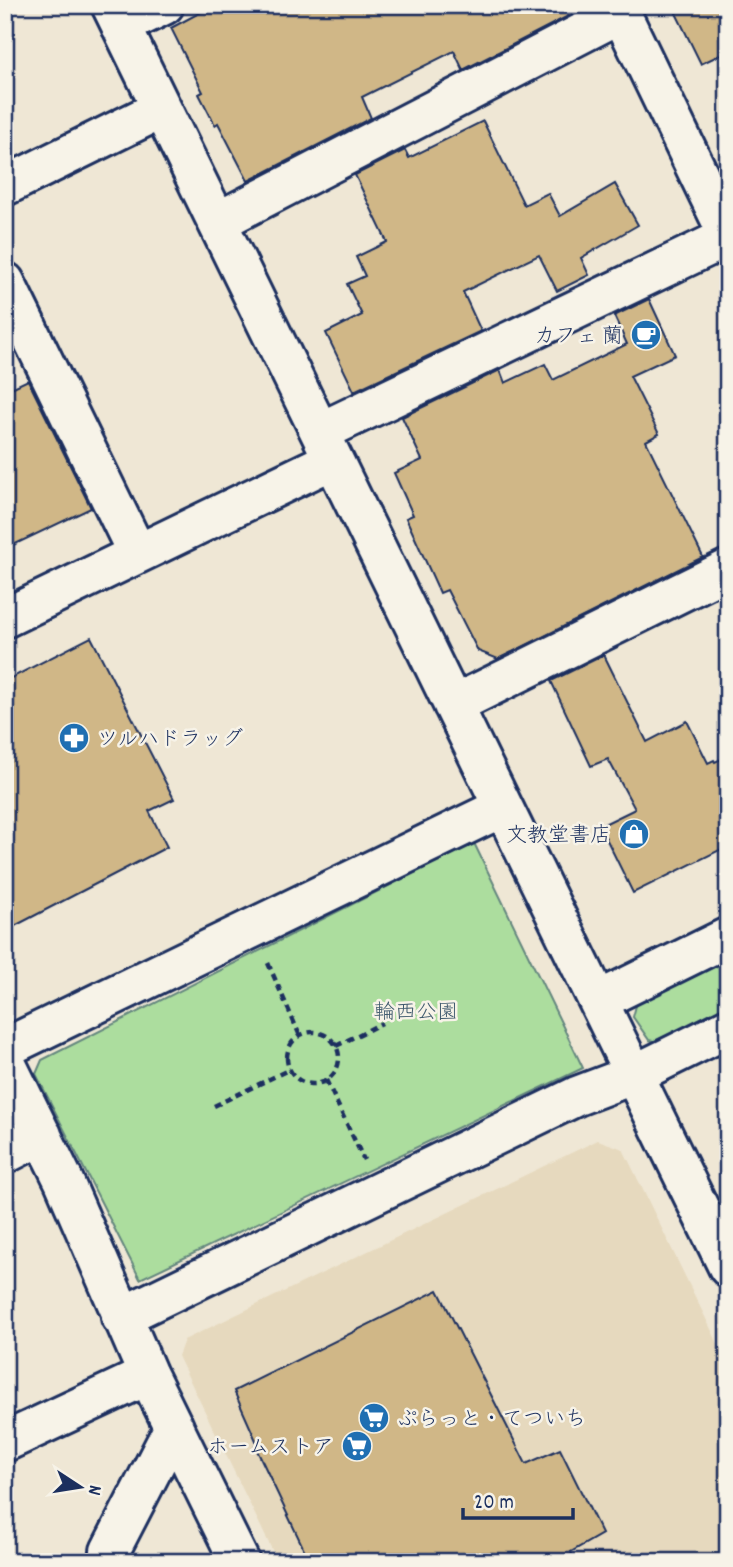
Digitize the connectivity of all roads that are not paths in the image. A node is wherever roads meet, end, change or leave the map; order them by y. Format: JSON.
{"nodes":[{"id":1,"x":164,"y":5,"type":"edge"},
{"id":2,"x":619,"y":9,"type":"edge"},
{"id":3,"x":116,"y":16,"type":"edge"},
{"id":4,"x":161,"y":109,"type":"junction"},
{"id":5,"x":5,"y":186,"type":"edge"},
{"id":6,"x":217,"y":222,"type":"junction"},
{"id":7,"x":728,"y":236,"type":"edge"},
{"id":8,"x":5,"y":282,"type":"edge"},
{"id":9,"x":326,"y":446,"type":"junction"},
{"id":10,"x":137,"y":553,"type":"junction"},
{"id":11,"x":728,"y":569,"type":"edge"},
{"id":12,"x":5,"y":618,"type":"edge"},
{"id":13,"x":453,"y":705,"type":"junction"},
{"id":14,"x":503,"y":807,"type":"junction"},
{"id":15,"x":728,"y":937,"type":"edge"},
{"id":16,"x":598,"y":1001,"type":"junction"},
{"id":17,"x":728,"y":1028,"type":"edge"},
{"id":18,"x":5,"y":1048,"type":"edge"},
{"id":19,"x":5,"y":1061,"type":"edge"},
{"id":20,"x":635,"y":1074,"type":"junction"},
{"id":21,"x":42,"y":1135,"type":"junction"},
{"id":22,"x":5,"y":1154,"type":"edge"},
{"id":23,"x":728,"y":1267,"type":"edge"},
{"id":24,"x":121,"y":1317,"type":"junction"},
{"id":25,"x":148,"y":1375,"type":"junction"},
{"id":26,"x":174,"y":1427,"type":"junction"},
{"id":27,"x":5,"y":1442,"type":"edge"},
{"id":28,"x":110,"y":1552,"type":"dead end"},
{"id":29,"x":240,"y":1562,"type":"edge"}],
"edges":[{"from":1,"to":3,"type":"street"},
{"from":2,"to":6,"type":"street"},
{"from":2,"to":7,"type":"street"},
{"from":3,"to":4,"type":"street"},
{"from":4,"to":5,"type":"street"},
{"from":4,"to":6,"type":"street"},
{"from":6,"to":9,"type":"street"},
{"from":7,"to":9,"type":"street"},
{"from":8,"to":10,"type":"street"},
{"from":9,"to":10,"type":"street"},
{"from":9,"to":13,"type":"street"},
{"from":10,"to":12,"type":"street"},
{"from":11,"to":13,"type":"street"},
{"from":13,"to":14,"type":"street"},
{"from":14,"to":16,"type":"street"},
{"from":14,"to":18,"type":"street"},
{"from":15,"to":16,"type":"street"},
{"from":16,"to":20,"type":"street"},
{"from":17,"to":20,"type":"street"},
{"from":19,"to":21,"type":"street"},
{"from":20,"to":23,"type":"street"},
{"from":20,"to":24,"type":"street"},
{"from":21,"to":22,"type":"street"},
{"from":21,"to":24,"type":"street"},
{"from":24,"to":25,"type":"street"},
{"from":25,"to":26,"type":"street"},
{"from":25,"to":27,"type":"street"},
{"from":26,"to":28,"type":"street"},
{"from":26,"to":29,"type":"street"}]}
